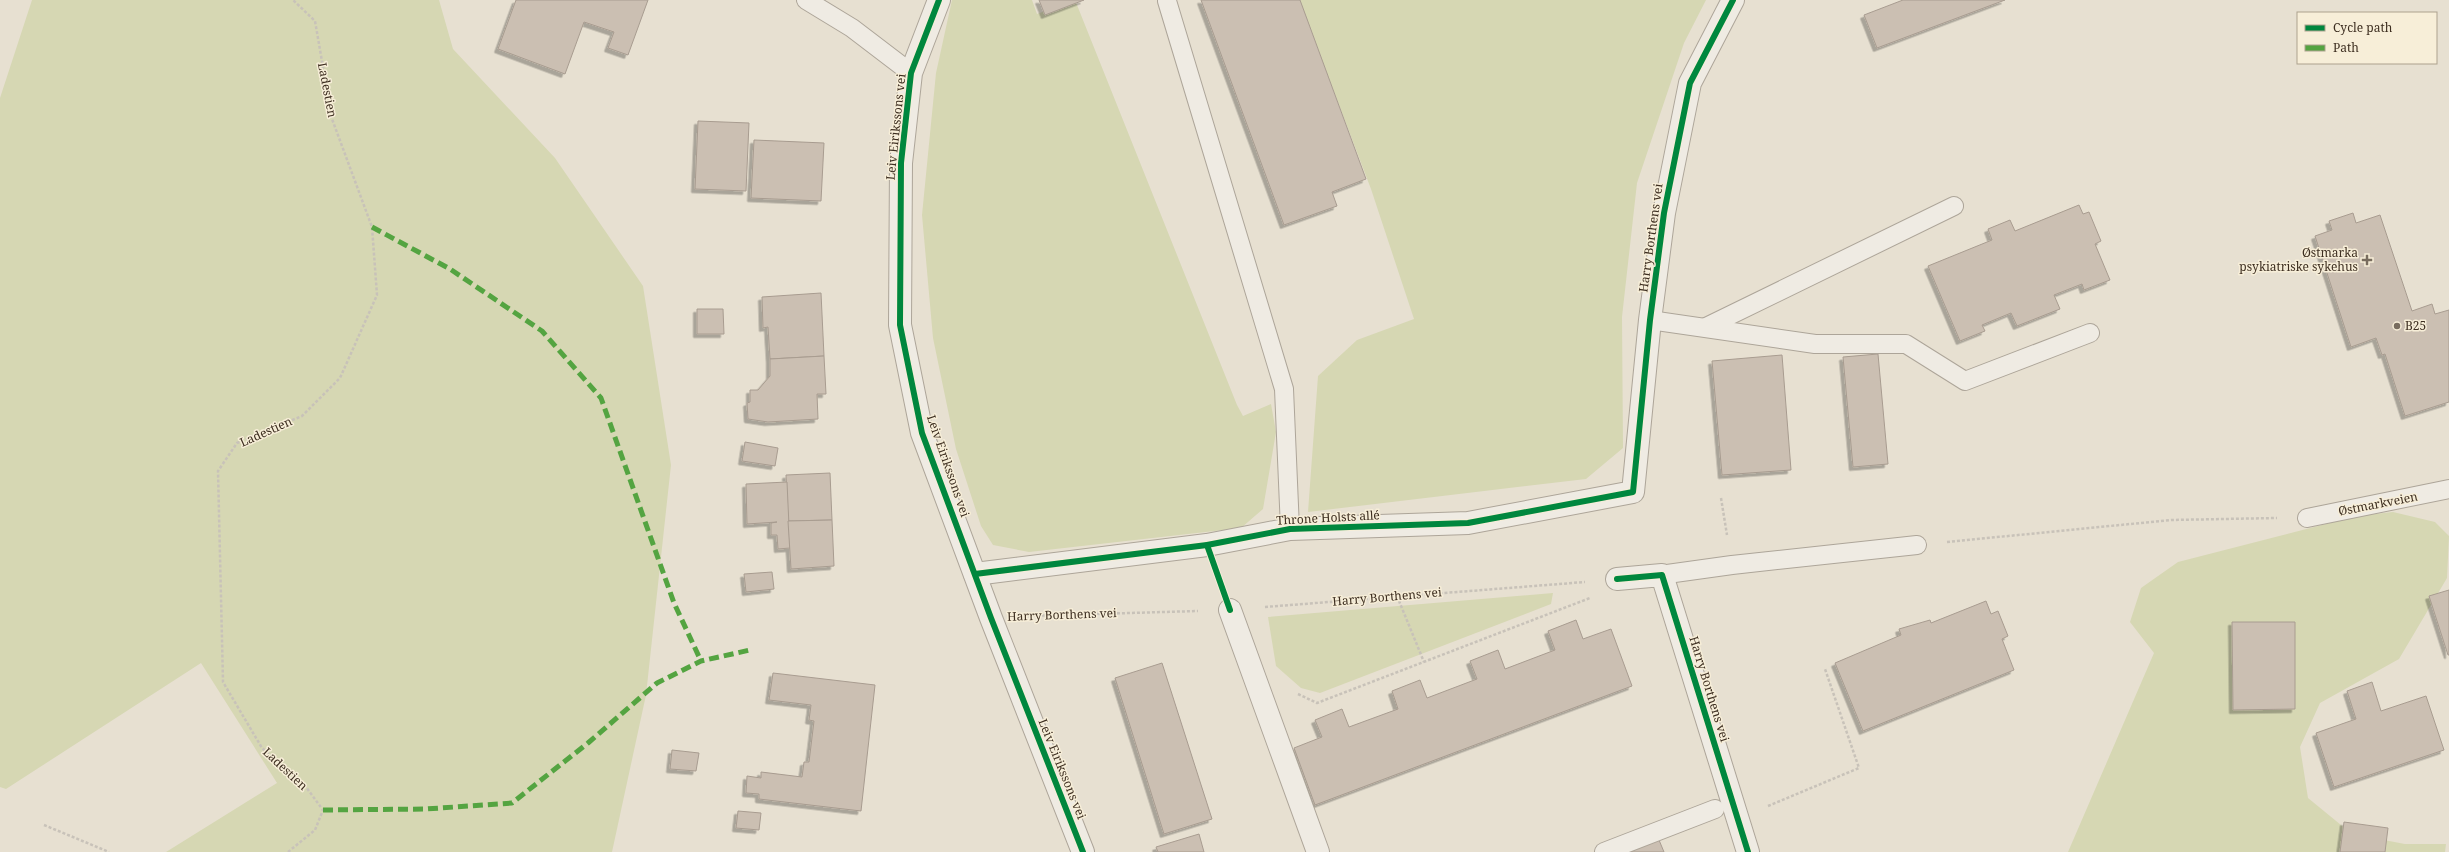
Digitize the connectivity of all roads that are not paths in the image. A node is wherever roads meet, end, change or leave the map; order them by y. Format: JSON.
{"nodes":[{"id":1,"x":806,"y":0,"type":"edge"},
{"id":2,"x":939,"y":0,"type":"edge"},
{"id":3,"x":1734,"y":0,"type":"edge"},
{"id":4,"x":1167,"y":1,"type":"dead end"},
{"id":5,"x":910,"y":73,"type":"junction"},
{"id":6,"x":1954,"y":206,"type":"dead end"},
{"id":7,"x":1650,"y":320,"type":"junction"},
{"id":8,"x":1706,"y":327,"type":"junction"},
{"id":9,"x":2090,"y":333,"type":"dead end"},
{"id":10,"x":2449,"y":489,"type":"edge"},
{"id":11,"x":1634,"y":492,"type":"joint"},
{"id":12,"x":2307,"y":518,"type":"road end"},
{"id":13,"x":1290,"y":529,"type":"junction"},
{"id":14,"x":1917,"y":545,"type":"road end"},
{"id":15,"x":975,"y":574,"type":"junction"},
{"id":16,"x":1660,"y":575,"type":"junction"},
{"id":17,"x":1617,"y":579,"type":"road end"},
{"id":18,"x":1230,"y":610,"type":"road end"},
{"id":19,"x":1715,"y":809,"type":"dead end"},
{"id":20,"x":1083,"y":852,"type":"edge"},
{"id":21,"x":1318,"y":852,"type":"edge"},
{"id":22,"x":1604,"y":852,"type":"edge"},
{"id":23,"x":1748,"y":852,"type":"edge"}],
"edges":[{"from":1,"to":5,"type":"lane"},
{"from":2,"to":5,"type":"street","name":"Leiv Eirikssons vei"},
{"from":3,"to":7,"type":"street","name":"Harry Borthens vei"},
{"from":4,"to":13,"type":"lane"},
{"from":5,"to":15,"type":"street","name":"Leiv Eirikssons vei"},
{"from":6,"to":8,"type":"lane"},
{"from":7,"to":8,"type":"lane"},
{"from":7,"to":11,"type":"street","name":"Harry Borthens vei"},
{"from":8,"to":9,"type":"lane"},
{"from":10,"to":12,"type":"lane","name":"Østmarkveien"},
{"from":11,"to":13,"type":"street","name":"Throne Holsts allé"},
{"from":13,"to":15,"type":"street","name":"Throne Holsts allé"},
{"from":14,"to":16,"type":"lane"},
{"from":15,"to":20,"type":"street","name":"Leiv Eirikssons vei"},
{"from":16,"to":17,"type":"street"},
{"from":16,"to":23,"type":"street","name":"Harry Borthens vei"},
{"from":18,"to":21,"type":"street"},
{"from":19,"to":22,"type":"lane"}]}
